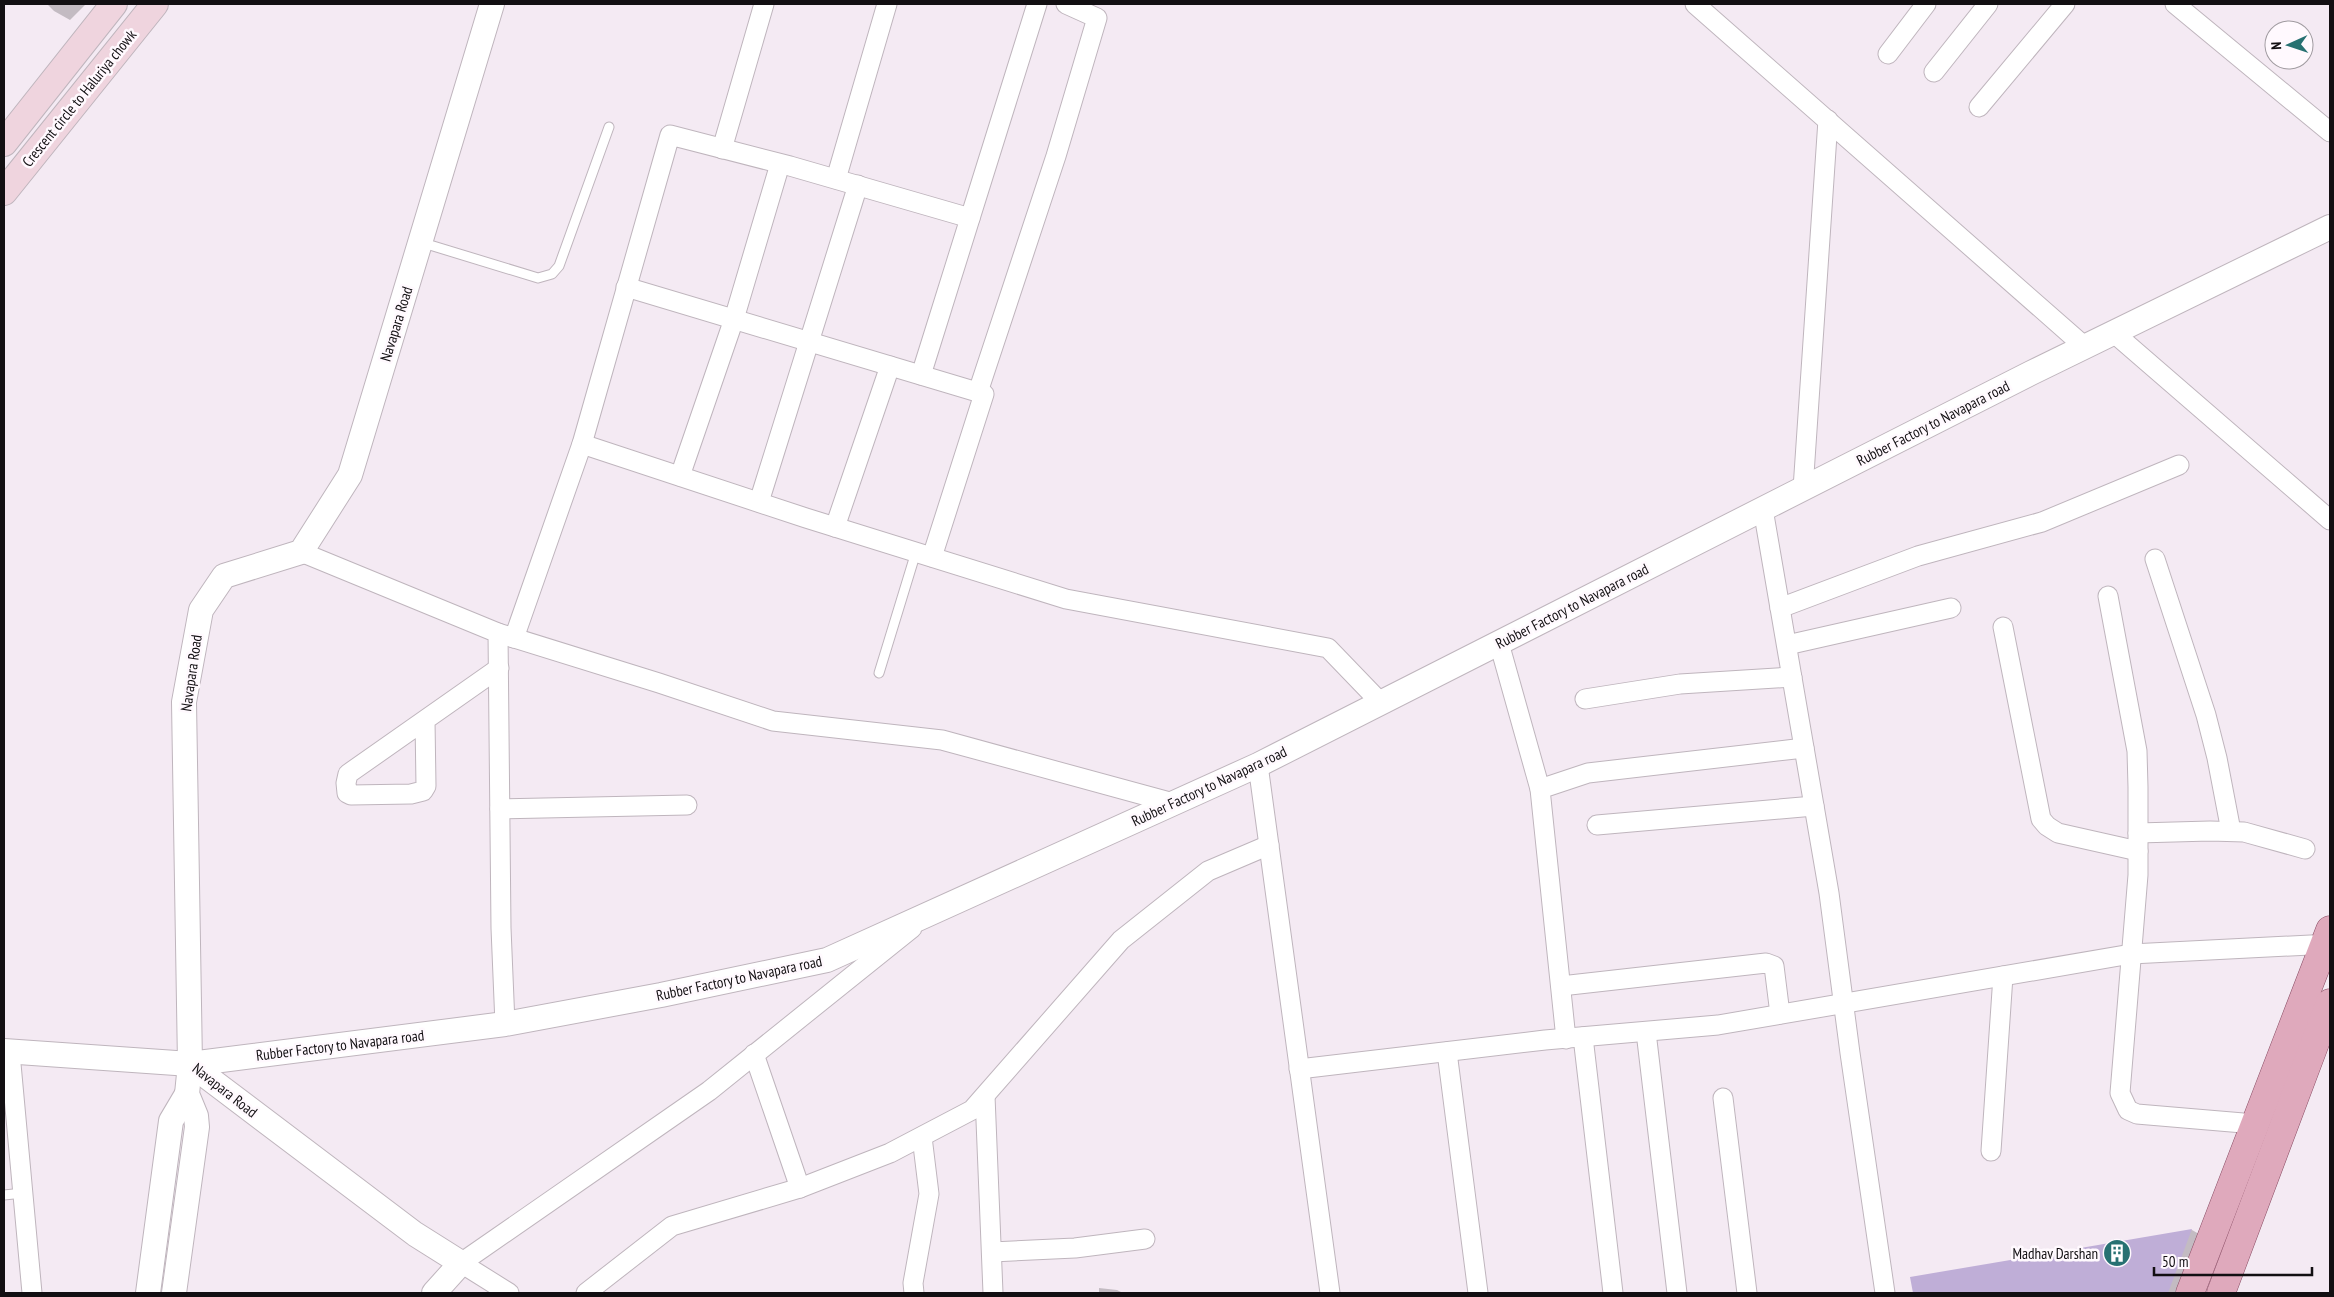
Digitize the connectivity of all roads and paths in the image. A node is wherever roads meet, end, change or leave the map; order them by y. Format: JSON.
{"nodes":[{"id":1,"x":114,"y":4,"type":"edge"},
{"id":2,"x":155,"y":4,"type":"edge"},
{"id":3,"x":492,"y":4,"type":"edge"},
{"id":4,"x":764,"y":4,"type":"edge"},
{"id":5,"x":887,"y":4,"type":"edge"},
{"id":6,"x":1037,"y":4,"type":"edge"},
{"id":7,"x":1066,"y":4,"type":"edge"},
{"id":8,"x":1679,"y":4,"type":"edge"},
{"id":9,"x":1926,"y":4,"type":"edge"},
{"id":10,"x":1988,"y":4,"type":"edge"},
{"id":11,"x":2065,"y":4,"type":"edge"},
{"id":12,"x":2175,"y":4,"type":"edge"},
{"id":13,"x":1701,"y":9,"type":"edge"},
{"id":14,"x":1888,"y":54,"type":"dead end"},
{"id":15,"x":1934,"y":72,"type":"dead end"},
{"id":16,"x":1979,"y":107,"type":"dead end"},
{"id":17,"x":1828,"y":120,"type":"junction"},
{"id":18,"x":609,"y":127,"type":"dead end"},
{"id":19,"x":2330,"y":132,"type":"edge"},
{"id":20,"x":4,"y":142,"type":"edge"},
{"id":21,"x":722,"y":149,"type":"junction"},
{"id":22,"x":780,"y":164,"type":"junction"},
{"id":23,"x":836,"y":179,"type":"junction"},
{"id":24,"x":858,"y":185,"type":"junction"},
{"id":25,"x":4,"y":192,"type":"edge"},
{"id":26,"x":970,"y":218,"type":"junction"},
{"id":27,"x":2330,"y":227,"type":"edge"},
{"id":28,"x":420,"y":242,"type":"junction"},
{"id":29,"x":626,"y":287,"type":"junction"},
{"id":30,"x":734,"y":319,"type":"junction"},
{"id":31,"x":2114,"y":333,"type":"junction"},
{"id":32,"x":809,"y":342,"type":"junction"},
{"id":33,"x":2085,"y":347,"type":"junction"},
{"id":34,"x":890,"y":366,"type":"junction"},
{"id":35,"x":921,"y":375,"type":"junction"},
{"id":36,"x":978,"y":392,"type":"junction"},
{"id":37,"x":582,"y":444,"type":"junction"},
{"id":38,"x":2178,"y":466,"type":"dead end"},
{"id":39,"x":680,"y":476,"type":"junction"},
{"id":40,"x":1803,"y":489,"type":"junction"},
{"id":41,"x":759,"y":502,"type":"junction"},
{"id":42,"x":1763,"y":509,"type":"junction"},
{"id":43,"x":2330,"y":520,"type":"edge"},
{"id":44,"x":835,"y":527,"type":"junction"},
{"id":45,"x":301,"y":552,"type":"junction"},
{"id":46,"x":924,"y":554,"type":"junction"},
{"id":47,"x":2155,"y":559,"type":"dead end"},
{"id":48,"x":2108,"y":596,"type":"dead end"},
{"id":49,"x":1780,"y":608,"type":"junction"},
{"id":50,"x":1951,"y":608,"type":"dead end"},
{"id":51,"x":2003,"y":627,"type":"dead end"},
{"id":52,"x":506,"y":636,"type":"junction"},
{"id":53,"x":1499,"y":642,"type":"junction"},
{"id":54,"x":1787,"y":645,"type":"junction"},
{"id":55,"x":499,"y":668,"type":"junction"},
{"id":56,"x":879,"y":673,"type":"dead end"},
{"id":57,"x":1792,"y":677,"type":"junction"},
{"id":58,"x":1585,"y":699,"type":"dead end"},
{"id":59,"x":1381,"y":702,"type":"junction"},
{"id":60,"x":425,"y":720,"type":"junction"},
{"id":61,"x":1804,"y":748,"type":"junction"},
{"id":62,"x":1258,"y":765,"type":"junction"},
{"id":63,"x":1540,"y":789,"type":"junction"},
{"id":64,"x":1173,"y":803,"type":"junction"},
{"id":65,"x":687,"y":805,"type":"dead end"},
{"id":66,"x":1814,"y":806,"type":"junction"},
{"id":67,"x":500,"y":809,"type":"junction"},
{"id":68,"x":1598,"y":826,"type":"dead end"},
{"id":69,"x":2230,"y":831,"type":"junction"},
{"id":70,"x":2138,"y":842,"type":"junction"},
{"id":71,"x":1269,"y":845,"type":"junction"},
{"id":72,"x":2305,"y":849,"type":"dead end"},
{"id":73,"x":931,"y":913,"type":"junction"},
{"id":74,"x":2328,"y":939,"type":"edge"},
{"id":75,"x":2131,"y":954,"type":"junction"},
{"id":76,"x":2003,"y":976,"type":"junction"},
{"id":77,"x":1561,"y":986,"type":"junction"},
{"id":78,"x":1843,"y":1003,"type":"junction"},
{"id":79,"x":2330,"y":1003,"type":"edge"},
{"id":80,"x":1780,"y":1014,"type":"junction"},
{"id":81,"x":505,"y":1024,"type":"junction"},
{"id":82,"x":1646,"y":1032,"type":"junction"},
{"id":83,"x":1575,"y":1038,"type":"junction"},
{"id":84,"x":7,"y":1052,"type":"edge"},
{"id":85,"x":1448,"y":1052,"type":"junction"},
{"id":86,"x":754,"y":1054,"type":"junction"},
{"id":87,"x":190,"y":1064,"type":"junction"},
{"id":88,"x":1299,"y":1069,"type":"junction"},
{"id":89,"x":187,"y":1094,"type":"junction"},
{"id":90,"x":985,"y":1096,"type":"junction"},
{"id":91,"x":1723,"y":1098,"type":"dead end"},
{"id":92,"x":2255,"y":1124,"type":"junction"},
{"id":93,"x":922,"y":1137,"type":"junction"},
{"id":94,"x":1991,"y":1151,"type":"dead end"},
{"id":95,"x":800,"y":1188,"type":"junction"},
{"id":96,"x":23,"y":1193,"type":"junction"},
{"id":97,"x":4,"y":1195,"type":"edge"},
{"id":98,"x":1145,"y":1239,"type":"dead end"},
{"id":99,"x":992,"y":1252,"type":"junction"},
{"id":100,"x":461,"y":1264,"type":"junction"},
{"id":101,"x":32,"y":1293,"type":"edge"},
{"id":102,"x":148,"y":1293,"type":"edge"},
{"id":103,"x":174,"y":1293,"type":"edge"},
{"id":104,"x":434,"y":1293,"type":"edge"},
{"id":105,"x":509,"y":1293,"type":"edge"},
{"id":106,"x":586,"y":1293,"type":"edge"},
{"id":107,"x":914,"y":1293,"type":"edge"},
{"id":108,"x":993,"y":1293,"type":"edge"},
{"id":109,"x":1330,"y":1293,"type":"edge"},
{"id":110,"x":1478,"y":1293,"type":"edge"},
{"id":111,"x":1613,"y":1293,"type":"edge"},
{"id":112,"x":1677,"y":1293,"type":"edge"},
{"id":113,"x":1747,"y":1293,"type":"edge"},
{"id":114,"x":1885,"y":1293,"type":"edge"},
{"id":115,"x":2190,"y":1293,"type":"edge"},
{"id":116,"x":2221,"y":1293,"type":"edge"}],
"edges":[{"from":1,"to":20,"type":"main road","name":"Crescent circle to Haluriya chowk"},
{"from":2,"to":25,"type":"main road","name":"Crescent circle to Haluriya chowk"},
{"from":3,"to":28,"type":"street","name":"Navapara Road"},
{"from":4,"to":21,"type":"street"},
{"from":5,"to":23,"type":"street"},
{"from":6,"to":26,"type":"street"},
{"from":7,"to":36,"type":"street"},
{"from":8,"to":13,"type":"street"},
{"from":9,"to":14,"type":"street"},
{"from":10,"to":15,"type":"street"},
{"from":11,"to":16,"type":"street"},
{"from":12,"to":19,"type":"street"},
{"from":13,"to":17,"type":"street"},
{"from":17,"to":33,"type":"street"},
{"from":17,"to":40,"type":"street"},
{"from":18,"to":28,"type":"lane"},
{"from":21,"to":22,"type":"street"},
{"from":21,"to":29,"type":"street"},
{"from":22,"to":23,"type":"street"},
{"from":22,"to":30,"type":"street"},
{"from":23,"to":24,"type":"street"},
{"from":24,"to":26,"type":"street"},
{"from":24,"to":32,"type":"street"},
{"from":26,"to":35,"type":"street"},
{"from":27,"to":31,"type":"street","name":"Rubber Factory to Navapara road"},
{"from":28,"to":45,"type":"street","name":"Navapara Road"},
{"from":29,"to":30,"type":"street"},
{"from":29,"to":37,"type":"street"},
{"from":30,"to":32,"type":"street"},
{"from":30,"to":39,"type":"street"},
{"from":31,"to":33,"type":"street","name":"Rubber Factory to Navapara road"},
{"from":31,"to":43,"type":"street"},
{"from":32,"to":34,"type":"street"},
{"from":32,"to":41,"type":"street"},
{"from":33,"to":40,"type":"street","name":"Rubber Factory to Navapara road"},
{"from":34,"to":35,"type":"street"},
{"from":34,"to":44,"type":"street"},
{"from":35,"to":36,"type":"street"},
{"from":36,"to":46,"type":"street"},
{"from":37,"to":39,"type":"street"},
{"from":37,"to":52,"type":"street"},
{"from":38,"to":49,"type":"street"},
{"from":39,"to":41,"type":"street"},
{"from":40,"to":42,"type":"street","name":"Rubber Factory to Navapara road"},
{"from":41,"to":44,"type":"street"},
{"from":42,"to":49,"type":"street"},
{"from":42,"to":53,"type":"street","name":"Rubber Factory to Navapara road"},
{"from":44,"to":46,"type":"street"},
{"from":45,"to":52,"type":"street"},
{"from":45,"to":87,"type":"street","name":"Navapara Road"},
{"from":46,"to":56,"type":"lane"},
{"from":46,"to":59,"type":"street"},
{"from":47,"to":69,"type":"street"},
{"from":48,"to":70,"type":"street"},
{"from":49,"to":54,"type":"street"},
{"from":50,"to":54,"type":"street"},
{"from":51,"to":70,"type":"street"},
{"from":52,"to":55,"type":"street"},
{"from":52,"to":64,"type":"street"},
{"from":53,"to":59,"type":"street","name":"Rubber Factory to Navapara road"},
{"from":53,"to":63,"type":"street"},
{"from":54,"to":57,"type":"street"},
{"from":55,"to":60,"type":"street"},
{"from":55,"to":67,"type":"street"},
{"from":57,"to":58,"type":"street"},
{"from":57,"to":61,"type":"street"},
{"from":59,"to":62,"type":"street","name":"Rubber Factory to Navapara road"},
{"from":60,"to":60,"type":"street"},
{"from":61,"to":63,"type":"street"},
{"from":61,"to":66,"type":"street"},
{"from":62,"to":64,"type":"street","name":"Rubber Factory to Navapara road"},
{"from":62,"to":71,"type":"street"},
{"from":63,"to":77,"type":"street"},
{"from":64,"to":73,"type":"street","name":"Rubber Factory to Navapara road"},
{"from":65,"to":67,"type":"street"},
{"from":66,"to":68,"type":"street"},
{"from":66,"to":78,"type":"street"},
{"from":67,"to":81,"type":"street"},
{"from":69,"to":70,"type":"street"},
{"from":69,"to":72,"type":"street"},
{"from":70,"to":75,"type":"street"},
{"from":71,"to":88,"type":"street"},
{"from":71,"to":90,"type":"street"},
{"from":73,"to":81,"type":"street","name":"Rubber Factory to Navapara road"},
{"from":73,"to":86,"type":"street"},
{"from":74,"to":75,"type":"street"},
{"from":74,"to":92,"type":"main road"},
{"from":75,"to":76,"type":"street"},
{"from":75,"to":92,"type":"street"},
{"from":76,"to":78,"type":"street"},
{"from":76,"to":94,"type":"street"},
{"from":77,"to":80,"type":"street"},
{"from":77,"to":83,"type":"street"},
{"from":78,"to":80,"type":"street"},
{"from":78,"to":114,"type":"street"},
{"from":79,"to":116,"type":"main road"},
{"from":80,"to":82,"type":"street"},
{"from":81,"to":87,"type":"street","name":"Rubber Factory to Navapara road"},
{"from":82,"to":83,"type":"street"},
{"from":82,"to":112,"type":"street"},
{"from":83,"to":85,"type":"street"},
{"from":83,"to":111,"type":"street"},
{"from":84,"to":87,"type":"street","name":"Rubber Factory to Navapara road"},
{"from":84,"to":96,"type":"street"},
{"from":85,"to":88,"type":"street"},
{"from":85,"to":110,"type":"street"},
{"from":86,"to":95,"type":"street"},
{"from":86,"to":100,"type":"street"},
{"from":87,"to":89,"type":"street"},
{"from":87,"to":100,"type":"street","name":"Navapara Road"},
{"from":88,"to":109,"type":"street"},
{"from":89,"to":102,"type":"street"},
{"from":89,"to":103,"type":"street"},
{"from":90,"to":93,"type":"street"},
{"from":90,"to":99,"type":"street"},
{"from":91,"to":113,"type":"street"},
{"from":92,"to":115,"type":"main road"},
{"from":93,"to":95,"type":"street"},
{"from":93,"to":107,"type":"street"},
{"from":95,"to":106,"type":"street"},
{"from":96,"to":97,"type":"lane"},
{"from":96,"to":101,"type":"street"},
{"from":98,"to":99,"type":"street"},
{"from":99,"to":108,"type":"street"},
{"from":100,"to":104,"type":"street"},
{"from":100,"to":105,"type":"street"}]}
